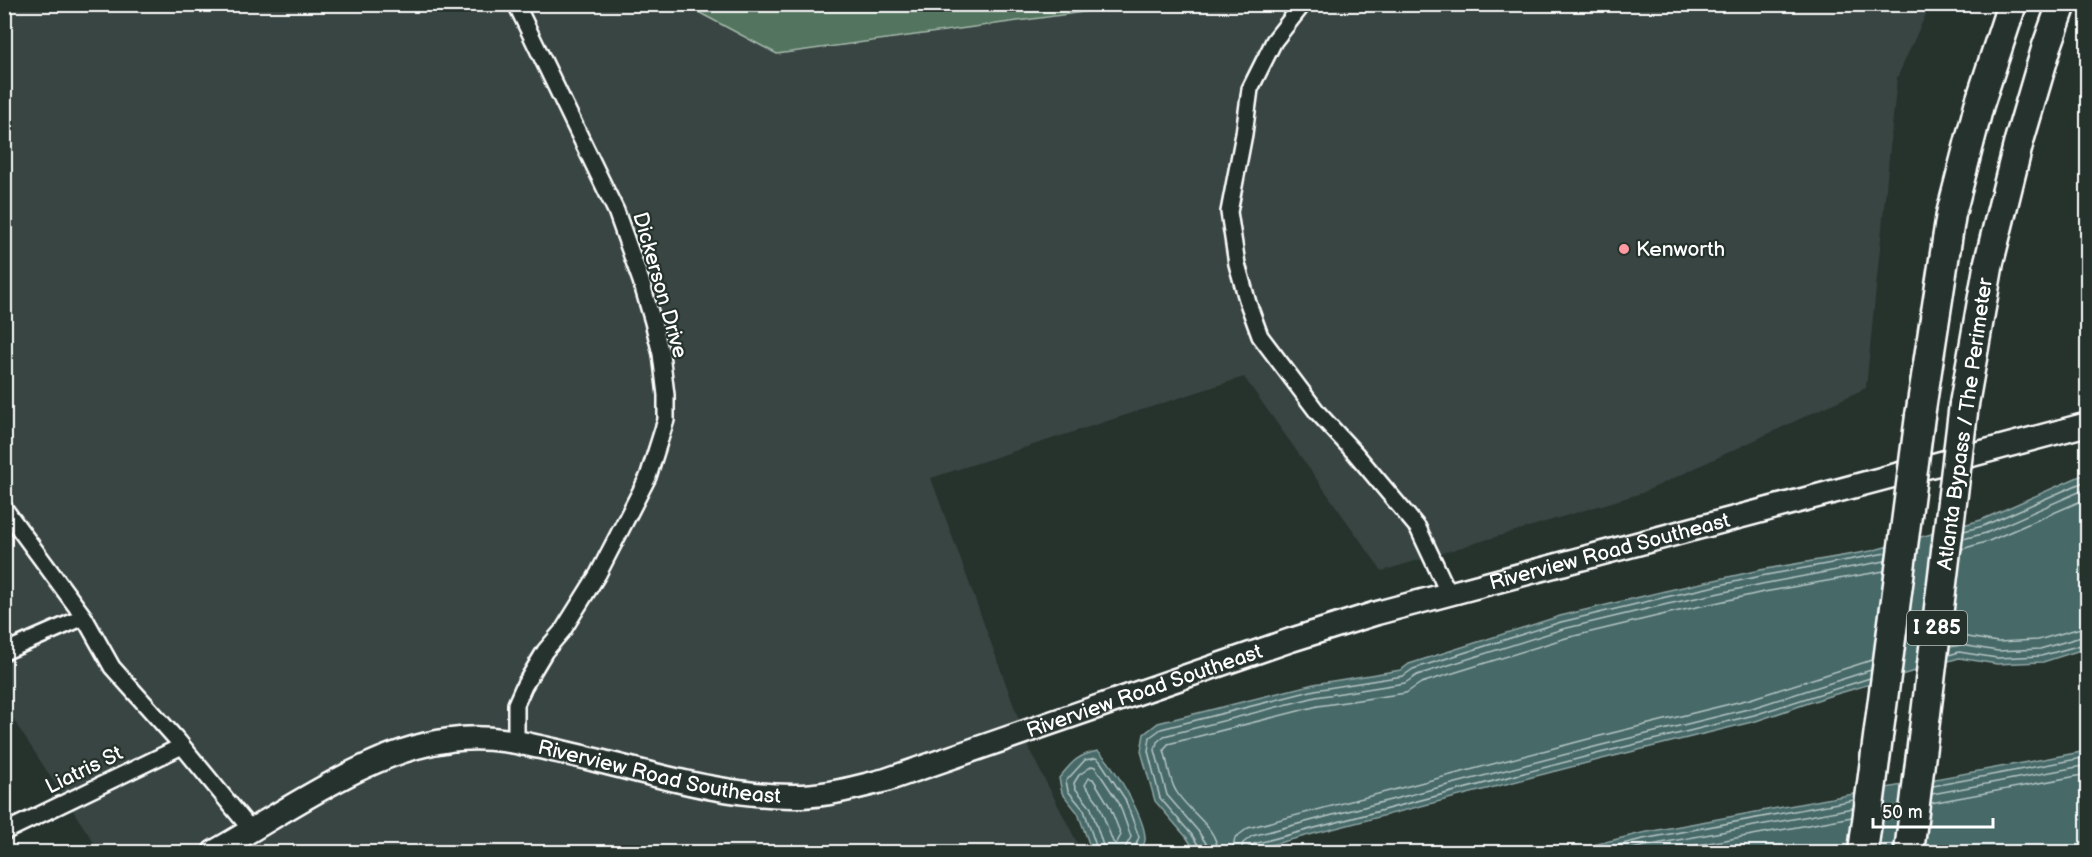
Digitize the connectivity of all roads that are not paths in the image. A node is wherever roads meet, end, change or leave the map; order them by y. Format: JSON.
{"nodes":[{"id":1,"x":516,"y":4,"type":"edge"},
{"id":2,"x":1302,"y":4,"type":"edge"},
{"id":3,"x":2012,"y":4,"type":"edge"},
{"id":4,"x":2062,"y":4,"type":"edge"},
{"id":5,"x":2088,"y":424,"type":"edge"},
{"id":6,"x":4,"y":508,"type":"edge"},
{"id":7,"x":1449,"y":594,"type":"junction"},
{"id":8,"x":84,"y":617,"type":"junction"},
{"id":9,"x":4,"y":652,"type":"edge"},
{"id":10,"x":516,"y":741,"type":"junction"},
{"id":11,"x":182,"y":746,"type":"junction"},
{"id":12,"x":252,"y":831,"type":"junction"},
{"id":13,"x":4,"y":832,"type":"edge"},
{"id":14,"x":214,"y":852,"type":"edge"},
{"id":15,"x":1863,"y":852,"type":"edge"},
{"id":16,"x":1909,"y":852,"type":"edge"}],
"edges":[{"from":1,"to":10,"type":"street","name":"Dickerson Drive"},
{"from":2,"to":7,"type":"street"},
{"from":3,"to":15,"type":"highway","name":"Atlanta Bypass / The Perimeter","number":"I 285","bridge":true},
{"from":4,"to":16,"type":"highway","name":"Atlanta Bypass / The Perimeter","number":"I 285","bridge":true},
{"from":5,"to":7,"type":"street","name":"Riverview Road Southeast"},
{"from":6,"to":8,"type":"street"},
{"from":7,"to":10,"type":"street","name":"Riverview Road Southeast"},
{"from":8,"to":9,"type":"street"},
{"from":8,"to":11,"type":"street"},
{"from":10,"to":12,"type":"street","name":"Riverview Road Southeast"},
{"from":11,"to":12,"type":"street"},
{"from":11,"to":13,"type":"street","name":"Liatris St"},
{"from":12,"to":14,"type":"street","name":"Riverview Road Southeast"}]}
